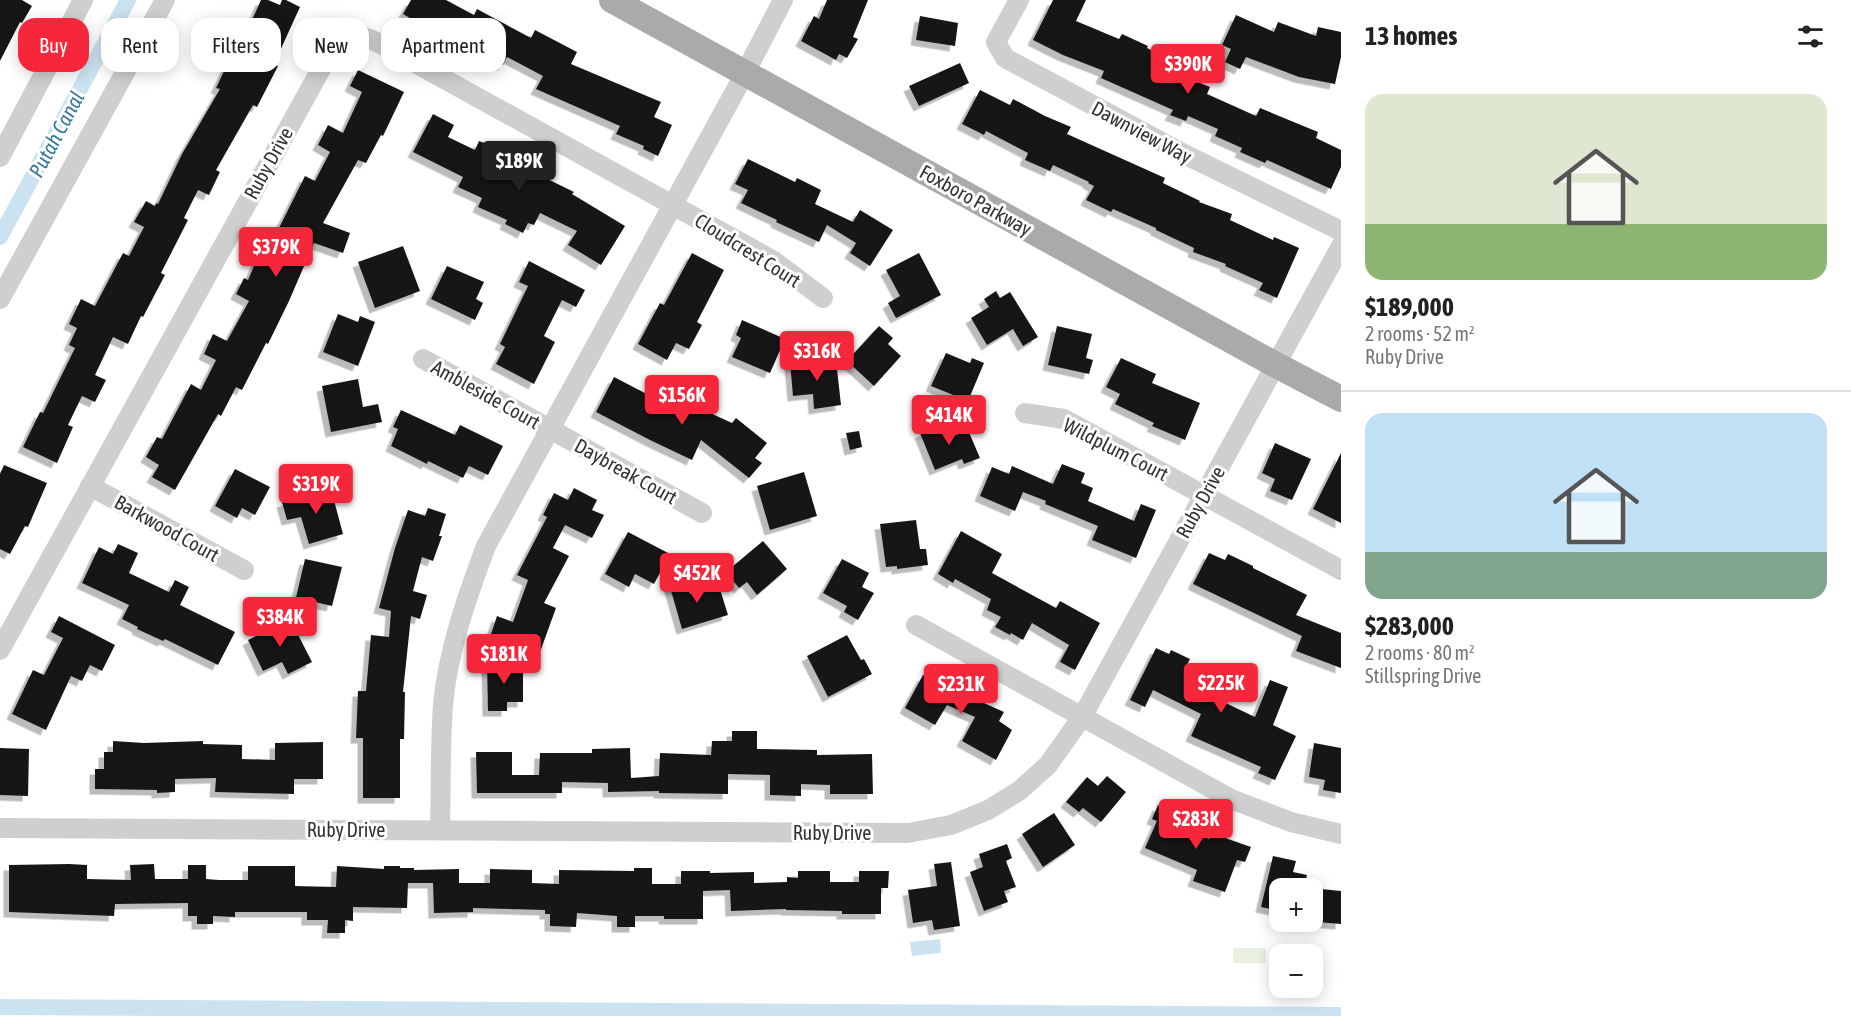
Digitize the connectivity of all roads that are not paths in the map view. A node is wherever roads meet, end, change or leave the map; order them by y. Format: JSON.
{"nodes":[{"id":1,"x":83,"y":0,"type":"edge"},
{"id":2,"x":165,"y":0,"type":"edge"},
{"id":3,"x":612,"y":0,"type":"edge"},
{"id":4,"x":783,"y":0,"type":"edge"},
{"id":5,"x":1019,"y":0,"type":"edge"},
{"id":6,"x":745,"y":73,"type":"junction"},
{"id":7,"x":0,"y":157,"type":"edge"},
{"id":8,"x":673,"y":204,"type":"junction"},
{"id":9,"x":1341,"y":231,"type":"edge"},
{"id":10,"x":1341,"y":246,"type":"edge"},
{"id":11,"x":823,"y":298,"type":"dead end"},
{"id":12,"x":0,"y":299,"type":"edge"},
{"id":13,"x":423,"y":359,"type":"dead end"},
{"id":14,"x":1276,"y":365,"type":"junction"},
{"id":15,"x":1341,"y":399,"type":"edge"},
{"id":16,"x":1025,"y":413,"type":"dead end"},
{"id":17,"x":549,"y":429,"type":"junction"},
{"id":18,"x":90,"y":486,"type":"junction"},
{"id":19,"x":1204,"y":494,"type":"junction"},
{"id":20,"x":702,"y":513,"type":"dead end"},
{"id":21,"x":244,"y":570,"type":"dead end"},
{"id":22,"x":1341,"y":570,"type":"edge"},
{"id":23,"x":916,"y":625,"type":"dead end"},
{"id":24,"x":0,"y":650,"type":"edge"},
{"id":25,"x":1082,"y":717,"type":"junction"},
{"id":26,"x":0,"y":828,"type":"edge"},
{"id":27,"x":440,"y":830,"type":"junction"},
{"id":28,"x":1341,"y":834,"type":"edge"}],
"edges":[{"from":1,"to":7,"type":"street"},
{"from":2,"to":12,"type":"street"},
{"from":3,"to":6,"type":"main road","name":"Foxboro Parkway"},
{"from":4,"to":6,"type":"street"},
{"from":5,"to":9,"type":"street","name":"Dawnview Way"},
{"from":6,"to":8,"type":"street"},
{"from":6,"to":14,"type":"main road","name":"Foxboro Parkway"},
{"from":8,"to":11,"type":"street","name":"Cloudcrest Court"},
{"from":8,"to":17,"type":"street"},
{"from":8,"to":18,"type":"street","name":"Ruby Drive"},
{"from":10,"to":14,"type":"street","name":"Ruby Drive"},
{"from":13,"to":17,"type":"street","name":"Ambleside Court"},
{"from":14,"to":15,"type":"main road","name":"Foxboro Parkway"},
{"from":14,"to":19,"type":"street","name":"Ruby Drive"},
{"from":16,"to":19,"type":"street","name":"Wildplum Court"},
{"from":17,"to":20,"type":"street","name":"Daybreak Court"},
{"from":17,"to":27,"type":"street"},
{"from":18,"to":21,"type":"street","name":"Barkwood Court"},
{"from":18,"to":24,"type":"street","name":"Ruby Drive"},
{"from":19,"to":22,"type":"street","name":"Wildplum Court"},
{"from":19,"to":25,"type":"street","name":"Ruby Drive"},
{"from":23,"to":25,"type":"street"},
{"from":25,"to":27,"type":"street","name":"Ruby Drive"},
{"from":25,"to":28,"type":"street"},
{"from":26,"to":27,"type":"street","name":"Ruby Drive"}]}
